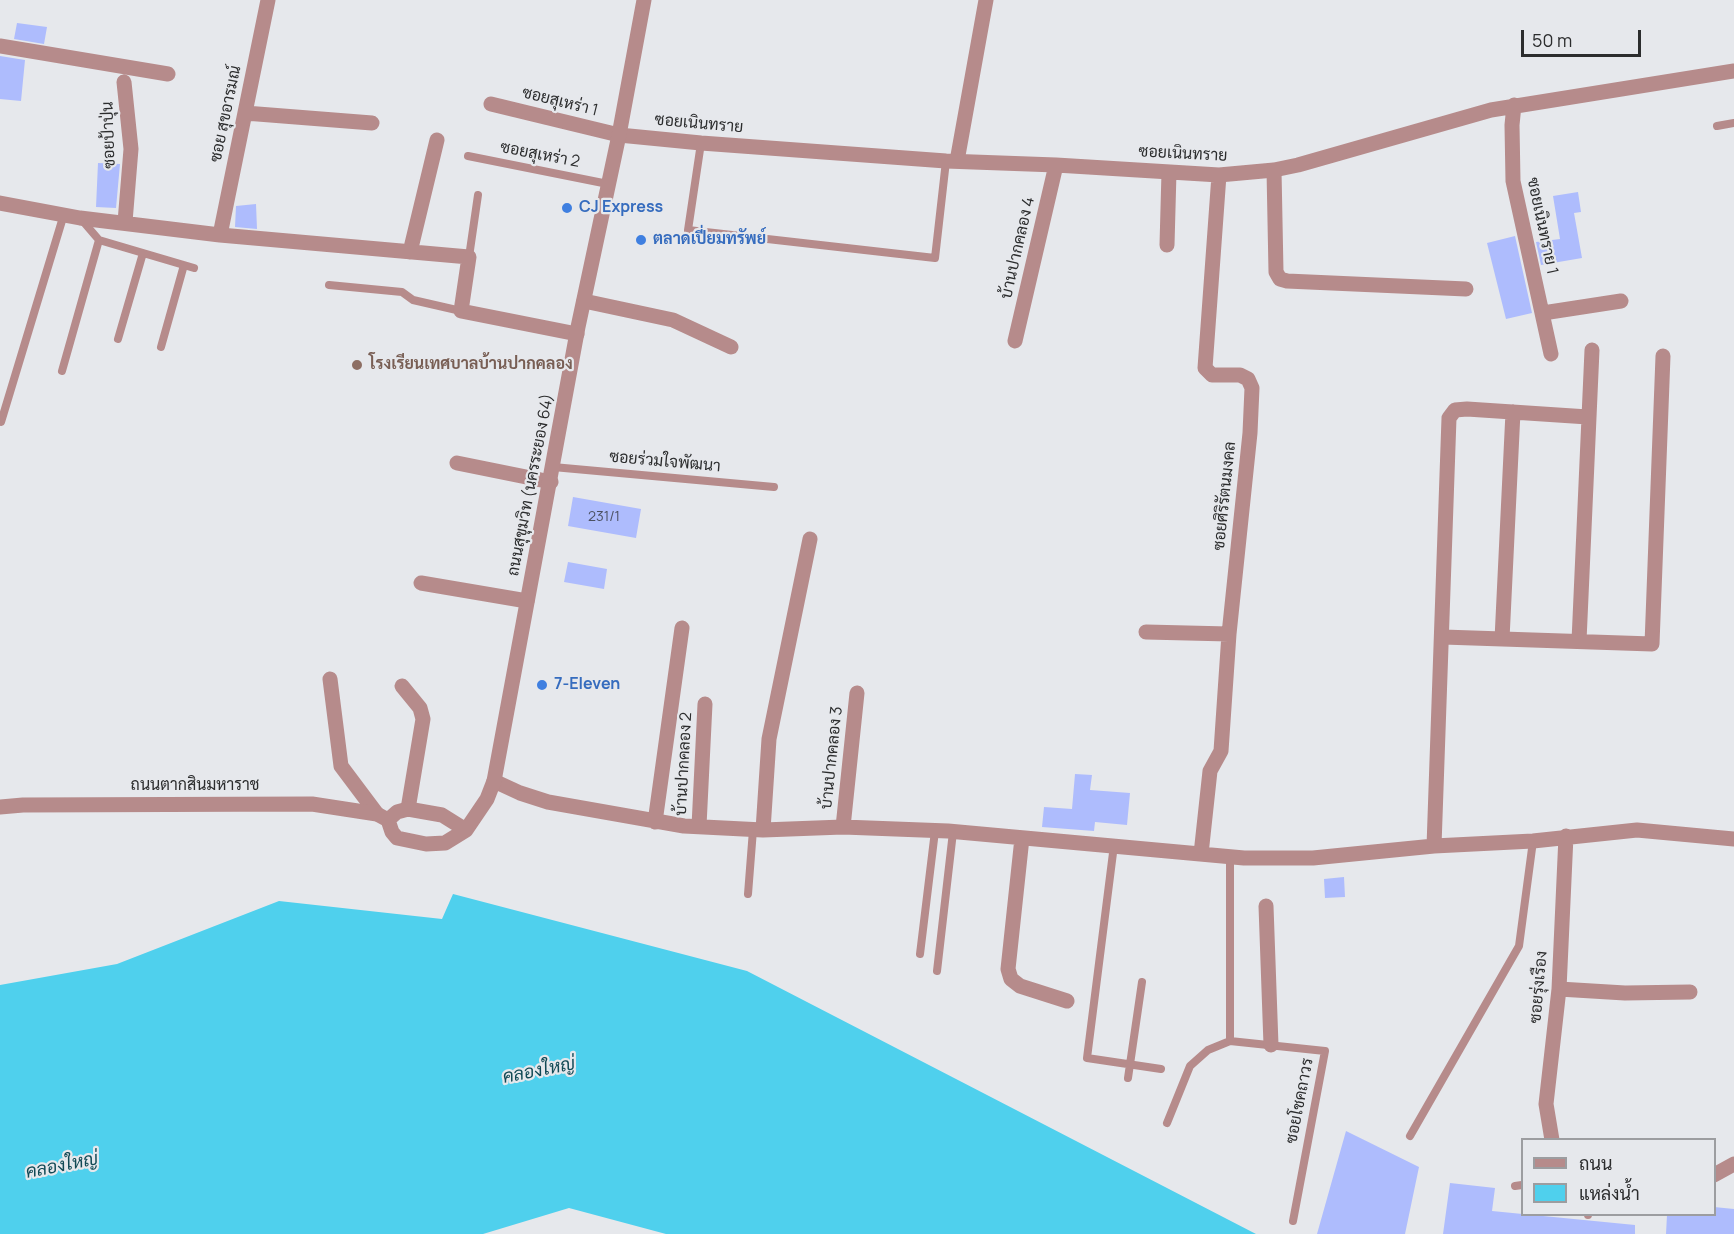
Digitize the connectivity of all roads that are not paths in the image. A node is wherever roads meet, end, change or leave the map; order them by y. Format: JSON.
{"nodes":[{"id":1,"x":268,"y":0,"type":"edge"},
{"id":2,"x":644,"y":0,"type":"edge"},
{"id":3,"x":986,"y":0,"type":"edge"},
{"id":4,"x":0,"y":46,"type":"edge"},
{"id":5,"x":1734,"y":70,"type":"edge"},
{"id":6,"x":168,"y":74,"type":"dead end"},
{"id":7,"x":124,"y":82,"type":"dead end"},
{"id":8,"x":491,"y":104,"type":"dead end"},
{"id":9,"x":1514,"y":105,"type":"junction"},
{"id":10,"x":245,"y":113,"type":"junction"},
{"id":11,"x":372,"y":123,"type":"dead end"},
{"id":12,"x":1734,"y":123,"type":"edge"},
{"id":13,"x":1717,"y":126,"type":"dead end"},
{"id":14,"x":619,"y":135,"type":"junction"},
{"id":15,"x":436,"y":140,"type":"dead end"},
{"id":16,"x":701,"y":144,"type":"junction"},
{"id":17,"x":468,"y":156,"type":"dead end"},
{"id":18,"x":951,"y":161,"type":"junction"},
{"id":19,"x":1056,"y":165,"type":"junction"},
{"id":20,"x":1274,"y":170,"type":"junction"},
{"id":21,"x":1169,"y":172,"type":"junction"},
{"id":22,"x":1218,"y":175,"type":"junction"},
{"id":23,"x":608,"y":184,"type":"junction"},
{"id":24,"x":478,"y":195,"type":"dead end"},
{"id":25,"x":0,"y":203,"type":"edge"},
{"id":26,"x":64,"y":214,"type":"junction"},
{"id":27,"x":80,"y":218,"type":"junction"},
{"id":28,"x":124,"y":222,"type":"junction"},
{"id":29,"x":220,"y":235,"type":"junction"},
{"id":30,"x":99,"y":240,"type":"junction"},
{"id":31,"x":1167,"y":245,"type":"dead end"},
{"id":32,"x":410,"y":252,"type":"junction"},
{"id":33,"x":143,"y":253,"type":"junction"},
{"id":34,"x":469,"y":257,"type":"junction"},
{"id":35,"x":184,"y":265,"type":"junction"},
{"id":36,"x":194,"y":268,"type":"dead end"},
{"id":37,"x":329,"y":285,"type":"dead end"},
{"id":38,"x":1466,"y":289,"type":"dead end"},
{"id":39,"x":584,"y":301,"type":"junction"},
{"id":40,"x":1621,"y":301,"type":"dead end"},
{"id":41,"x":461,"y":310,"type":"junction"},
{"id":42,"x":1543,"y":313,"type":"junction"},
{"id":43,"x":578,"y":334,"type":"junction"},
{"id":44,"x":118,"y":339,"type":"dead end"},
{"id":45,"x":1015,"y":340,"type":"dead end"},
{"id":46,"x":161,"y":347,"type":"dead end"},
{"id":47,"x":731,"y":347,"type":"dead end"},
{"id":48,"x":1592,"y":350,"type":"dead end"},
{"id":49,"x":1551,"y":354,"type":"dead end"},
{"id":50,"x":1663,"y":356,"type":"dead end"},
{"id":51,"x":62,"y":371,"type":"dead end"},
{"id":52,"x":1513,"y":411,"type":"junction"},
{"id":53,"x":1588,"y":417,"type":"junction"},
{"id":54,"x":1,"y":422,"type":"edge"},
{"id":55,"x":457,"y":463,"type":"dead end"},
{"id":56,"x":552,"y":475,"type":"junction"},
{"id":57,"x":774,"y":487,"type":"dead end"},
{"id":58,"x":810,"y":539,"type":"dead end"},
{"id":59,"x":421,"y":583,"type":"dead end"},
{"id":60,"x":527,"y":601,"type":"junction"},
{"id":61,"x":682,"y":628,"type":"dead end"},
{"id":62,"x":1146,"y":632,"type":"dead end"},
{"id":63,"x":1229,"y":634,"type":"junction"},
{"id":64,"x":1443,"y":637,"type":"junction"},
{"id":65,"x":1502,"y":639,"type":"junction"},
{"id":66,"x":1579,"y":641,"type":"junction"},
{"id":67,"x":330,"y":679,"type":"dead end"},
{"id":68,"x":402,"y":686,"type":"dead end"},
{"id":69,"x":857,"y":693,"type":"dead end"},
{"id":70,"x":705,"y":704,"type":"dead end"},
{"id":71,"x":494,"y":781,"type":"junction"},
{"id":72,"x":0,"y":807,"type":"edge"},
{"id":73,"x":408,"y":809,"type":"junction"},
{"id":74,"x":382,"y":817,"type":"junction"},
{"id":75,"x":654,"y":822,"type":"junction"},
{"id":76,"x":699,"y":826,"type":"junction"},
{"id":77,"x":843,"y":827,"type":"junction"},
{"id":78,"x":466,"y":830,"type":"junction"},
{"id":79,"x":758,"y":830,"type":"junction"},
{"id":80,"x":935,"y":831,"type":"junction"},
{"id":81,"x":953,"y":832,"type":"junction"},
{"id":82,"x":1566,"y":836,"type":"junction"},
{"id":83,"x":1022,"y":838,"type":"junction"},
{"id":84,"x":1734,"y":839,"type":"edge"},
{"id":85,"x":1533,"y":841,"type":"junction"},
{"id":86,"x":1114,"y":845,"type":"junction"},
{"id":87,"x":1434,"y":846,"type":"junction"},
{"id":88,"x":1201,"y":854,"type":"junction"},
{"id":89,"x":1230,"y":857,"type":"junction"},
{"id":90,"x":748,"y":894,"type":"dead end"},
{"id":91,"x":1266,"y":906,"type":"dead end"},
{"id":92,"x":920,"y":954,"type":"dead end"},
{"id":93,"x":937,"y":971,"type":"dead end"},
{"id":94,"x":1142,"y":982,"type":"dead end"},
{"id":95,"x":1559,"y":989,"type":"junction"},
{"id":96,"x":1690,"y":992,"type":"dead end"},
{"id":97,"x":1067,"y":1000,"type":"dead end"},
{"id":98,"x":1230,"y":1041,"type":"junction"},
{"id":99,"x":1271,"y":1045,"type":"junction"},
{"id":100,"x":1130,"y":1065,"type":"junction"},
{"id":101,"x":1161,"y":1069,"type":"dead end"},
{"id":102,"x":1128,"y":1078,"type":"dead end"},
{"id":103,"x":1167,"y":1123,"type":"dead end"},
{"id":104,"x":1410,"y":1136,"type":"dead end"},
{"id":105,"x":1552,"y":1138,"type":"edge"},
{"id":106,"x":1734,"y":1164,"type":"edge"},
{"id":107,"x":1716,"y":1174,"type":"edge"},
{"id":108,"x":1293,"y":1221,"type":"dead end"}],
"edges":[{"from":1,"to":10,"type":"street","name":"ซอย สุขอารมณ์"},
{"from":2,"to":14,"type":"street","name":"ถนนสุขุมวิท (นครระยอง 64)"},
{"from":3,"to":18,"type":"street"},
{"from":4,"to":6,"type":"street"},
{"from":5,"to":9,"type":"street","name":"ซอยเนินทราย"},
{"from":7,"to":28,"type":"street","name":"ซอยป้าปุ่น"},
{"from":8,"to":14,"type":"street","name":"ซอยสุเหร่า 1"},
{"from":9,"to":20,"type":"street","name":"ซอยเนินทราย"},
{"from":9,"to":42,"type":"street","name":"ซอยเนินทราย 1"},
{"from":10,"to":11,"type":"street"},
{"from":10,"to":29,"type":"street","name":"ซอย สุขอารมณ์"},
{"from":12,"to":13,"type":"lane"},
{"from":14,"to":16,"type":"street","name":"ซอยเนินทราย"},
{"from":14,"to":23,"type":"street","name":"ถนนสุขุมวิท (นครระยอง 64)"},
{"from":15,"to":32,"type":"street"},
{"from":16,"to":18,"type":"street","name":"ซอยเนินทราย"},
{"from":16,"to":18,"type":"lane"},
{"from":17,"to":23,"type":"lane","name":"ซอยสุเหร่า 2"},
{"from":18,"to":19,"type":"street","name":"ซอยเนินทราย"},
{"from":19,"to":21,"type":"street","name":"ซอยเนินทราย"},
{"from":19,"to":45,"type":"street","name":"บ้านปากคลอง 4"},
{"from":20,"to":22,"type":"street","name":"ซอยเนินทราย"},
{"from":20,"to":38,"type":"street"},
{"from":21,"to":22,"type":"street","name":"ซอยเนินทราย"},
{"from":21,"to":31,"type":"street"},
{"from":22,"to":63,"type":"street","name":"ซอยศิริรัตนมงคล"},
{"from":23,"to":39,"type":"street","name":"ถนนสุขุมวิท (นครระยอง 64)"},
{"from":24,"to":34,"type":"lane"},
{"from":25,"to":26,"type":"street"},
{"from":26,"to":27,"type":"street"},
{"from":26,"to":54,"type":"lane"},
{"from":27,"to":28,"type":"street"},
{"from":27,"to":30,"type":"lane"},
{"from":28,"to":29,"type":"street"},
{"from":29,"to":32,"type":"street"},
{"from":30,"to":33,"type":"lane"},
{"from":30,"to":51,"type":"lane"},
{"from":32,"to":34,"type":"street"},
{"from":33,"to":35,"type":"lane"},
{"from":33,"to":44,"type":"lane"},
{"from":34,"to":41,"type":"street"},
{"from":35,"to":36,"type":"lane"},
{"from":35,"to":46,"type":"lane"},
{"from":37,"to":41,"type":"lane"},
{"from":39,"to":43,"type":"street","name":"ถนนสุขุมวิท (นครระยอง 64)"},
{"from":39,"to":47,"type":"street"},
{"from":40,"to":42,"type":"street"},
{"from":41,"to":43,"type":"street"},
{"from":42,"to":49,"type":"street","name":"ซอยเนินทราย 1"},
{"from":43,"to":56,"type":"street","name":"ถนนสุขุมวิท (นครระยอง 64)"},
{"from":48,"to":53,"type":"street"},
{"from":50,"to":66,"type":"street"},
{"from":52,"to":53,"type":"street"},
{"from":52,"to":64,"type":"street"},
{"from":52,"to":65,"type":"street"},
{"from":53,"to":66,"type":"street"},
{"from":55,"to":56,"type":"street"},
{"from":56,"to":57,"type":"lane","name":"ซอยร่วมใจพัฒนา"},
{"from":56,"to":60,"type":"street","name":"ถนนสุขุมวิท (นครระยอง 64)"},
{"from":58,"to":79,"type":"street"},
{"from":59,"to":60,"type":"street"},
{"from":60,"to":71,"type":"street","name":"ถนนสุขุมวิท (นครระยอง 64)"},
{"from":61,"to":75,"type":"street"},
{"from":62,"to":63,"type":"street"},
{"from":63,"to":88,"type":"street","name":"ซอยศิริรัตนมงคล"},
{"from":64,"to":65,"type":"street"},
{"from":64,"to":87,"type":"street"},
{"from":65,"to":66,"type":"street"},
{"from":67,"to":74,"type":"street"},
{"from":68,"to":73,"type":"street"},
{"from":69,"to":77,"type":"street","name":"บ้านปากคลอง 3"},
{"from":70,"to":76,"type":"street","name":"บ้านปากคลอง 2"},
{"from":71,"to":75,"type":"street"},
{"from":71,"to":78,"type":"street","name":"ถนนสุขุมวิท (นครระยอง 64)"},
{"from":72,"to":74,"type":"street","name":"ถนนตากสินมหาราช"},
{"from":73,"to":74,"type":"street"},
{"from":73,"to":78,"type":"street"},
{"from":74,"to":78,"type":"street"},
{"from":75,"to":76,"type":"street"},
{"from":76,"to":79,"type":"street"},
{"from":77,"to":79,"type":"street"},
{"from":77,"to":80,"type":"street"},
{"from":79,"to":90,"type":"lane"},
{"from":80,"to":81,"type":"street"},
{"from":80,"to":92,"type":"lane"},
{"from":81,"to":83,"type":"street"},
{"from":81,"to":93,"type":"lane"},
{"from":82,"to":84,"type":"street"},
{"from":82,"to":85,"type":"street"},
{"from":82,"to":95,"type":"street","name":"ซอยรุ่งเรือง"},
{"from":83,"to":86,"type":"street"},
{"from":83,"to":97,"type":"street"},
{"from":85,"to":87,"type":"street"},
{"from":85,"to":104,"type":"lane"},
{"from":86,"to":88,"type":"street"},
{"from":86,"to":100,"type":"lane"},
{"from":87,"to":89,"type":"street"},
{"from":88,"to":89,"type":"street"},
{"from":89,"to":98,"type":"lane"},
{"from":91,"to":99,"type":"street"},
{"from":94,"to":100,"type":"lane"},
{"from":95,"to":96,"type":"street"},
{"from":95,"to":105,"type":"street","name":"ซอยรุ่งเรือง"},
{"from":98,"to":99,"type":"lane","name":"ซอยโชคถาวร"},
{"from":98,"to":103,"type":"lane"},
{"from":99,"to":108,"type":"lane","name":"ซอยโชคถาวร"},
{"from":100,"to":101,"type":"lane"},
{"from":100,"to":102,"type":"lane"},
{"from":106,"to":107,"type":"street"}]}
